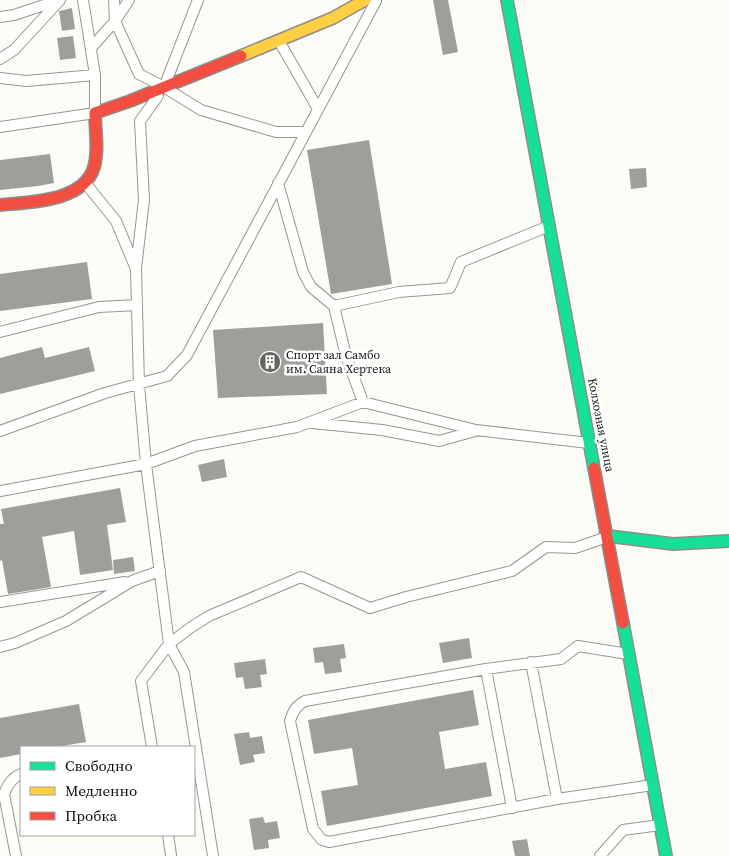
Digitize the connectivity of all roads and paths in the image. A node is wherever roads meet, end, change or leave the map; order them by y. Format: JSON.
{"nodes":[{"id":1,"x":60,"y":0,"type":"edge"},
{"id":2,"x":83,"y":0,"type":"edge"},
{"id":3,"x":114,"y":0,"type":"edge"},
{"id":4,"x":129,"y":0,"type":"edge"},
{"id":5,"x":198,"y":0,"type":"edge"},
{"id":6,"x":365,"y":0,"type":"edge"},
{"id":7,"x":377,"y":0,"type":"edge"},
{"id":8,"x":507,"y":0,"type":"edge"},
{"id":9,"x":0,"y":17,"type":"edge"},
{"id":10,"x":115,"y":21,"type":"junction"},
{"id":11,"x":278,"y":40,"type":"junction"},
{"id":12,"x":91,"y":48,"type":"junction"},
{"id":13,"x":0,"y":59,"type":"edge"},
{"id":14,"x":95,"y":75,"type":"junction"},
{"id":15,"x":0,"y":78,"type":"edge"},
{"id":16,"x":164,"y":87,"type":"junction"},
{"id":17,"x":318,"y":109,"type":"junction"},
{"id":18,"x":95,"y":113,"type":"junction"},
{"id":19,"x":0,"y":127,"type":"edge"},
{"id":20,"x":305,"y":132,"type":"junction"},
{"id":21,"x":278,"y":183,"type":"junction"},
{"id":22,"x":86,"y":184,"type":"junction"},
{"id":23,"x":0,"y":205,"type":"edge"},
{"id":24,"x":550,"y":226,"type":"junction"},
{"id":25,"x":136,"y":269,"type":"junction"},
{"id":26,"x":137,"y":305,"type":"junction"},
{"id":27,"x":334,"y":306,"type":"junction"},
{"id":28,"x":0,"y":332,"type":"edge"},
{"id":29,"x":138,"y":384,"type":"junction"},
{"id":30,"x":363,"y":402,"type":"junction"},
{"id":31,"x":309,"y":423,"type":"junction"},
{"id":32,"x":476,"y":430,"type":"junction"},
{"id":33,"x":0,"y":431,"type":"edge"},
{"id":34,"x":590,"y":443,"type":"junction"},
{"id":35,"x":146,"y":464,"type":"junction"},
{"id":36,"x":0,"y":492,"type":"edge"},
{"id":37,"x":608,"y":536,"type":"junction"},
{"id":38,"x":729,"y":541,"type":"edge"},
{"id":39,"x":160,"y":571,"type":"junction"},
{"id":40,"x":132,"y":581,"type":"junction"},
{"id":41,"x":0,"y":602,"type":"edge"},
{"id":42,"x":169,"y":644,"type":"junction"},
{"id":43,"x":0,"y":647,"type":"edge"},
{"id":44,"x":629,"y":654,"type":"junction"},
{"id":45,"x":531,"y":662,"type":"junction"},
{"id":46,"x":486,"y":668,"type":"junction"},
{"id":47,"x":152,"y":746,"type":"edge"},
{"id":48,"x":20,"y":774,"type":"edge"},
{"id":49,"x":654,"y":784,"type":"junction"},
{"id":50,"x":557,"y":799,"type":"junction"},
{"id":51,"x":512,"y":808,"type":"junction"},
{"id":52,"x":661,"y":825,"type":"junction"},
{"id":53,"x":168,"y":836,"type":"edge"},
{"id":54,"x":171,"y":855,"type":"edge"},
{"id":55,"x":16,"y":856,"type":"edge"},
{"id":56,"x":213,"y":856,"type":"edge"},
{"id":57,"x":600,"y":856,"type":"edge"},
{"id":58,"x":666,"y":856,"type":"edge"}],
"edges":[{"from":1,"to":9,"type":"lane"},
{"from":1,"to":13,"type":"lane"},
{"from":2,"to":12,"type":"lane"},
{"from":3,"to":10,"type":"lane"},
{"from":4,"to":10,"type":"lane"},
{"from":5,"to":16,"type":"lane"},
{"from":6,"to":11,"type":"main road"},
{"from":7,"to":17,"type":"lane"},
{"from":8,"to":24,"type":"main road","name":"Колхозная улица"},
{"from":10,"to":12,"type":"lane"},
{"from":10,"to":16,"type":"lane"},
{"from":11,"to":16,"type":"main road"},
{"from":11,"to":17,"type":"lane"},
{"from":12,"to":14,"type":"lane"},
{"from":14,"to":15,"type":"lane"},
{"from":14,"to":18,"type":"lane"},
{"from":16,"to":18,"type":"main road"},
{"from":16,"to":20,"type":"lane"},
{"from":16,"to":25,"type":"lane"},
{"from":17,"to":20,"type":"lane"},
{"from":18,"to":19,"type":"lane"},
{"from":18,"to":22,"type":"main road"},
{"from":20,"to":21,"type":"lane"},
{"from":21,"to":27,"type":"lane"},
{"from":21,"to":29,"type":"lane"},
{"from":22,"to":23,"type":"main road"},
{"from":22,"to":25,"type":"lane"},
{"from":24,"to":27,"type":"lane"},
{"from":24,"to":34,"type":"main road","name":"Колхозная улица"},
{"from":25,"to":26,"type":"lane"},
{"from":26,"to":28,"type":"lane"},
{"from":26,"to":29,"type":"lane"},
{"from":27,"to":30,"type":"lane"},
{"from":29,"to":33,"type":"lane"},
{"from":29,"to":35,"type":"lane"},
{"from":30,"to":31,"type":"lane"},
{"from":30,"to":32,"type":"lane"},
{"from":31,"to":32,"type":"lane"},
{"from":31,"to":35,"type":"lane"},
{"from":32,"to":34,"type":"lane"},
{"from":34,"to":37,"type":"main road","name":"Колхозная улица"},
{"from":35,"to":36,"type":"lane"},
{"from":35,"to":39,"type":"lane"},
{"from":37,"to":38,"type":"main road"},
{"from":37,"to":42,"type":"lane"},
{"from":37,"to":44,"type":"main road","name":"Колхозная улица"},
{"from":39,"to":40,"type":"lane"},
{"from":39,"to":42,"type":"lane"},
{"from":40,"to":41,"type":"lane"},
{"from":40,"to":43,"type":"lane"},
{"from":42,"to":47,"type":"lane"},
{"from":42,"to":56,"type":"lane"},
{"from":44,"to":45,"type":"lane"},
{"from":44,"to":49,"type":"main road","name":"Колхозная улица"},
{"from":45,"to":46,"type":"lane"},
{"from":45,"to":50,"type":"lane"},
{"from":46,"to":51,"type":"lane"},
{"from":46,"to":51,"type":"lane"},
{"from":48,"to":55,"type":"lane"},
{"from":49,"to":50,"type":"lane"},
{"from":49,"to":52,"type":"main road","name":"Колхозная улица"},
{"from":50,"to":51,"type":"lane"},
{"from":52,"to":57,"type":"lane"},
{"from":52,"to":58,"type":"main road","name":"Колхозная улица"},
{"from":53,"to":54,"type":"lane"}]}
